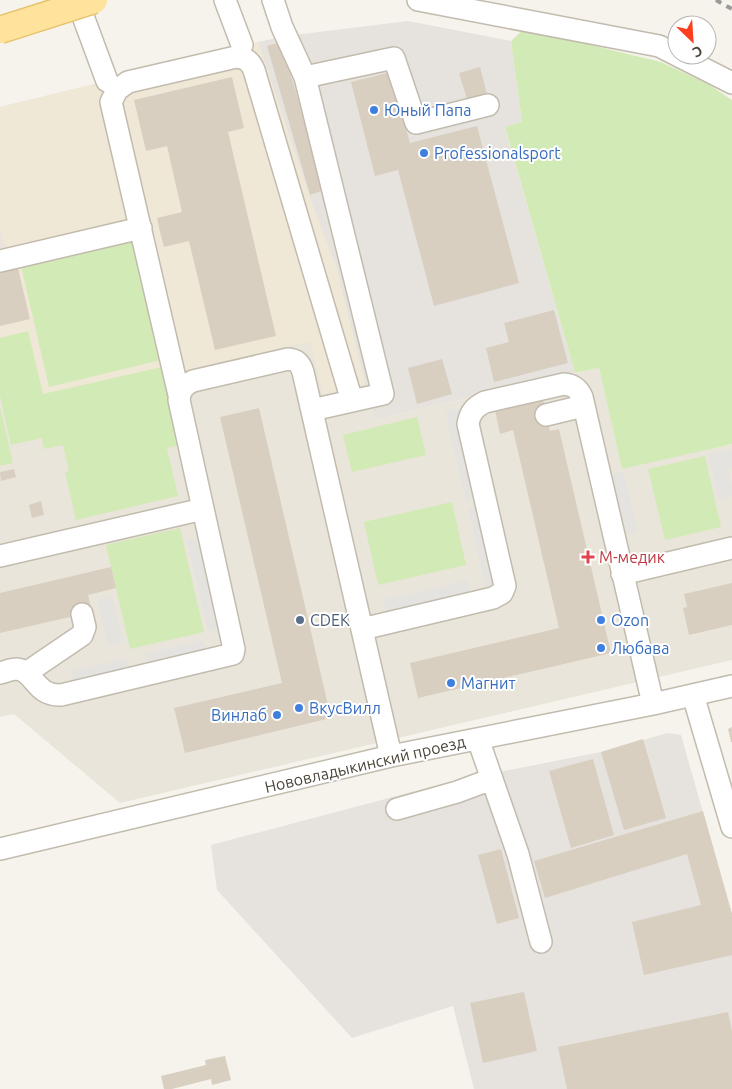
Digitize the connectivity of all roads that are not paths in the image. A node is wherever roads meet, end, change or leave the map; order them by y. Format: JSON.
{"nodes":[{"id":1,"x":56,"y":0,"type":"edge"},
{"id":2,"x":77,"y":0,"type":"edge"},
{"id":3,"x":94,"y":0,"type":"edge"},
{"id":4,"x":225,"y":0,"type":"edge"},
{"id":5,"x":273,"y":0,"type":"edge"},
{"id":6,"x":418,"y":0,"type":"edge"},
{"id":7,"x":0,"y":20,"type":"edge"},
{"id":8,"x":0,"y":30,"type":"edge"},
{"id":9,"x":242,"y":45,"type":"dead end"},
{"id":10,"x":305,"y":77,"type":"junction"},
{"id":11,"x":107,"y":81,"type":"dead end"},
{"id":12,"x":732,"y":83,"type":"edge"},
{"id":13,"x":488,"y":105,"type":"dead end"},
{"id":14,"x":141,"y":228,"type":"junction"},
{"id":15,"x":0,"y":261,"type":"edge"},
{"id":16,"x":180,"y":395,"type":"junction"},
{"id":17,"x":352,"y":401,"type":"junction"},
{"id":18,"x":583,"y":406,"type":"junction"},
{"id":19,"x":312,"y":410,"type":"junction"},
{"id":20,"x":546,"y":415,"type":"dead end"},
{"id":21,"x":203,"y":509,"type":"junction"},
{"id":22,"x":732,"y":548,"type":"edge"},
{"id":23,"x":0,"y":556,"type":"edge"},
{"id":24,"x":622,"y":574,"type":"junction"},
{"id":25,"x":82,"y":614,"type":"dead end"},
{"id":26,"x":362,"y":629,"type":"junction"},
{"id":27,"x":0,"y":673,"type":"edge"},
{"id":28,"x":26,"y":673,"type":"junction"},
{"id":29,"x":732,"y":686,"type":"edge"},
{"id":30,"x":693,"y":695,"type":"junction"},
{"id":31,"x":653,"y":704,"type":"junction"},
{"id":32,"x":478,"y":739,"type":"junction"},
{"id":33,"x":392,"y":756,"type":"junction"},
{"id":34,"x":492,"y":780,"type":"junction"},
{"id":35,"x":397,"y":810,"type":"dead end"},
{"id":36,"x":731,"y":823,"type":"edge"},
{"id":37,"x":0,"y":849,"type":"edge"},
{"id":38,"x":541,"y":942,"type":"dead end"}],
"edges":[{"from":1,"to":7,"type":"street"},
{"from":2,"to":11,"type":"street"},
{"from":3,"to":8,"type":"main road","bridge":true},
{"from":4,"to":9,"type":"street"},
{"from":5,"to":10,"type":"street"},
{"from":6,"to":12,"type":"street"},
{"from":10,"to":13,"type":"street"},
{"from":10,"to":17,"type":"street"},
{"from":14,"to":15,"type":"street"},
{"from":14,"to":16,"type":"street"},
{"from":14,"to":17,"type":"street"},
{"from":16,"to":19,"type":"street"},
{"from":16,"to":21,"type":"street"},
{"from":17,"to":19,"type":"street"},
{"from":18,"to":20,"type":"street"},
{"from":18,"to":24,"type":"street"},
{"from":18,"to":26,"type":"street"},
{"from":19,"to":26,"type":"street"},
{"from":21,"to":23,"type":"street"},
{"from":21,"to":28,"type":"street"},
{"from":22,"to":24,"type":"street"},
{"from":24,"to":31,"type":"street"},
{"from":25,"to":28,"type":"street"},
{"from":26,"to":33,"type":"street"},
{"from":27,"to":28,"type":"street"},
{"from":29,"to":30,"type":"street","name":"Нововладыкинский проезд"},
{"from":30,"to":31,"type":"street","name":"Нововладыкинский проезд"},
{"from":30,"to":36,"type":"street"},
{"from":31,"to":32,"type":"street","name":"Нововладыкинский проезд"},
{"from":32,"to":33,"type":"street","name":"Нововладыкинский проезд"},
{"from":32,"to":34,"type":"street"},
{"from":33,"to":37,"type":"street","name":"Нововладыкинский проезд"},
{"from":34,"to":35,"type":"street"},
{"from":34,"to":38,"type":"street"}]}
